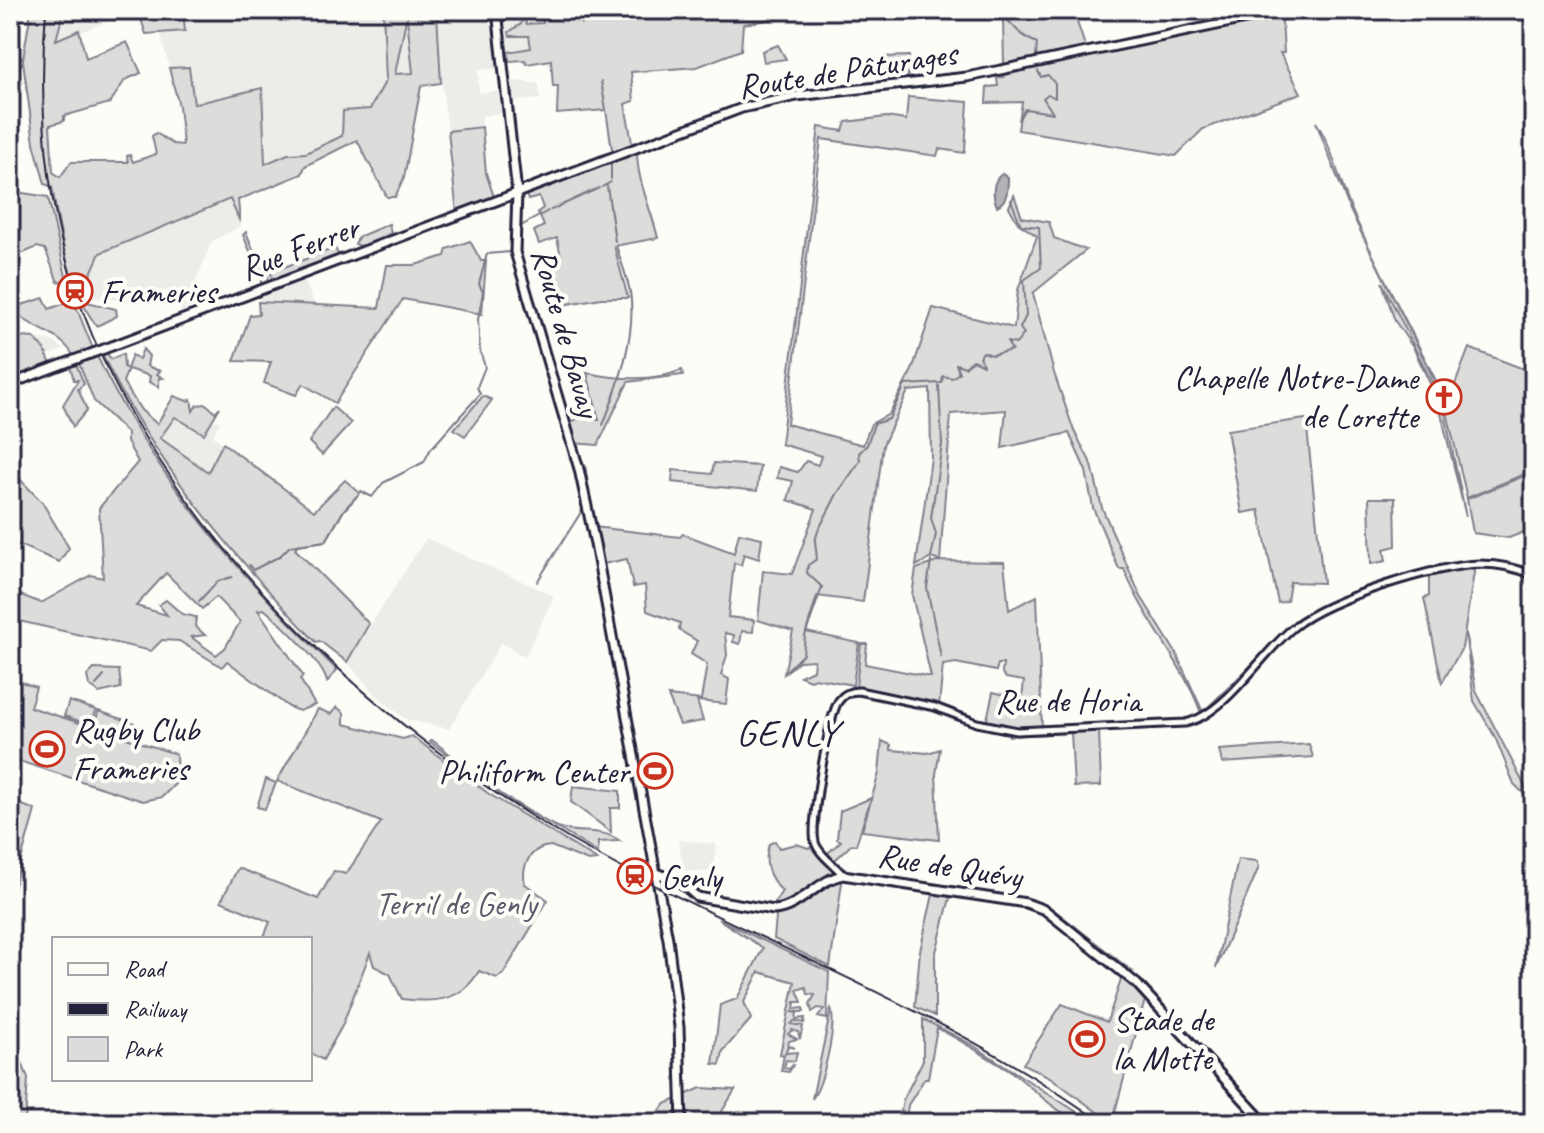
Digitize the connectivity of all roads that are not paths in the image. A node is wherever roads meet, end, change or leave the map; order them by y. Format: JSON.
{"nodes":[{"id":1,"x":497,"y":10,"type":"edge"},
{"id":2,"x":1289,"y":10,"type":"edge"},
{"id":3,"x":517,"y":193,"type":"junction"},
{"id":4,"x":10,"y":384,"type":"edge"},
{"id":5,"x":1534,"y":576,"type":"edge"},
{"id":6,"x":657,"y":873,"type":"junction"},
{"id":7,"x":843,"y":875,"type":"junction"},
{"id":8,"x":682,"y":1123,"type":"edge"},
{"id":9,"x":1265,"y":1123,"type":"edge"}],
"edges":[{"from":1,"to":3,"type":"main road","name":"Route de Bavay"},
{"from":2,"to":3,"type":"main road","name":"Route de Pâturages"},
{"from":3,"to":4,"type":"main road","name":"Rue Ferrer","bridge":true},
{"from":3,"to":6,"type":"main road","name":"Route de Bavay"},
{"from":5,"to":7,"type":"street","name":"Rue de Horia"},
{"from":6,"to":7,"type":"main road","name":"Rue de Quévy"},
{"from":6,"to":8,"type":"main road","name":"Route de Bavay"},
{"from":7,"to":9,"type":"main road","name":"Rue de Quévy"}]}
